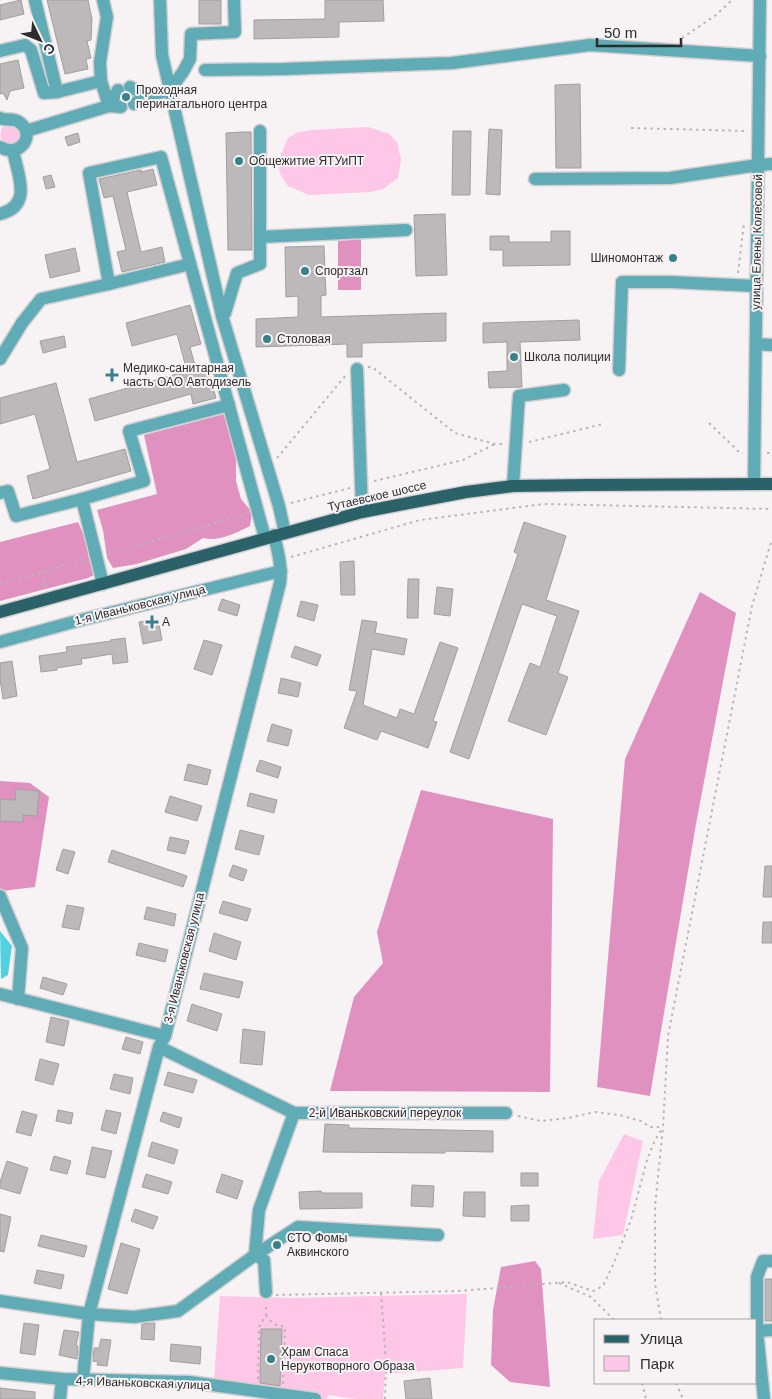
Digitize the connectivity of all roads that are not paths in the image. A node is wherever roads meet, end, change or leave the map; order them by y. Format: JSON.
{"nodes":[{"id":1,"x":35,"y":0,"type":"edge"},
{"id":2,"x":103,"y":0,"type":"edge"},
{"id":3,"x":160,"y":0,"type":"edge"},
{"id":4,"x":234,"y":0,"type":"edge"},
{"id":5,"x":764,"y":8,"type":"edge"},
{"id":6,"x":0,"y":51,"type":"edge"},
{"id":7,"x":760,"y":56,"type":"junction"},
{"id":8,"x":205,"y":70,"type":"dead end"},
{"id":9,"x":101,"y":81,"type":"junction"},
{"id":10,"x":130,"y":87,"type":"dead end"},
{"id":11,"x":118,"y":90,"type":"dead end"},
{"id":12,"x":169,"y":90,"type":"junction"},
{"id":13,"x":57,"y":92,"type":"junction"},
{"id":14,"x":146,"y":95,"type":"junction"},
{"id":15,"x":134,"y":104,"type":"dead end"},
{"id":16,"x":116,"y":106,"type":"junction"},
{"id":17,"x":2,"y":121,"type":"edge"},
{"id":18,"x":26,"y":131,"type":"junction"},
{"id":19,"x":260,"y":131,"type":"dead end"},
{"id":20,"x":0,"y":148,"type":"edge"},
{"id":21,"x":13,"y":151,"type":"junction"},
{"id":22,"x":772,"y":164,"type":"edge"},
{"id":23,"x":758,"y":165,"type":"junction"},
{"id":24,"x":535,"y":179,"type":"dead end"},
{"id":25,"x":0,"y":214,"type":"edge"},
{"id":26,"x":406,"y":230,"type":"dead end"},
{"id":27,"x":260,"y":237,"type":"junction"},
{"id":28,"x":190,"y":264,"type":"junction"},
{"id":29,"x":109,"y":284,"type":"junction"},
{"id":30,"x":756,"y":286,"type":"junction"},
{"id":31,"x":222,"y":316,"type":"junction"},
{"id":32,"x":756,"y":344,"type":"junction"},
{"id":33,"x":772,"y":345,"type":"edge"},
{"id":34,"x":0,"y":360,"type":"edge"},
{"id":35,"x":357,"y":369,"type":"road end"},
{"id":36,"x":619,"y":370,"type":"dead end"},
{"id":37,"x":564,"y":390,"type":"dead end"},
{"id":38,"x":230,"y":405,"type":"junction"},
{"id":39,"x":754,"y":484,"type":"junction"},
{"id":40,"x":772,"y":484,"type":"edge"},
{"id":41,"x":513,"y":486,"type":"junction"},
{"id":42,"x":0,"y":493,"type":"edge"},
{"id":43,"x":82,"y":499,"type":"junction"},
{"id":44,"x":362,"y":512,"type":"junction"},
{"id":45,"x":275,"y":535,"type":"junction"},
{"id":46,"x":281,"y":571,"type":"junction"},
{"id":47,"x":103,"y":584,"type":"junction"},
{"id":48,"x":0,"y":612,"type":"edge"},
{"id":49,"x":0,"y":642,"type":"edge"},
{"id":50,"x":0,"y":896,"type":"edge"},
{"id":51,"x":0,"y":994,"type":"edge"},
{"id":52,"x":18,"y":999,"type":"junction"},
{"id":53,"x":162,"y":1042,"type":"junction"},
{"id":54,"x":294,"y":1113,"type":"junction"},
{"id":55,"x":506,"y":1113,"type":"road end"},
{"id":56,"x":438,"y":1235,"type":"dead end"},
{"id":57,"x":255,"y":1255,"type":"junction"},
{"id":58,"x":772,"y":1261,"type":"edge"},
{"id":59,"x":266,"y":1293,"type":"road end"},
{"id":60,"x":0,"y":1301,"type":"edge"},
{"id":61,"x":88,"y":1314,"type":"junction"},
{"id":62,"x":772,"y":1330,"type":"edge"},
{"id":63,"x":757,"y":1331,"type":"junction"},
{"id":64,"x":0,"y":1373,"type":"edge"},
{"id":65,"x":62,"y":1380,"type":"junction"},
{"id":66,"x":83,"y":1380,"type":"junction"},
{"id":67,"x":60,"y":1399,"type":"edge"},
{"id":68,"x":315,"y":1399,"type":"edge"},
{"id":69,"x":764,"y":1399,"type":"edge"}],
"edges":[{"from":1,"to":13,"type":"street"},
{"from":2,"to":9,"type":"street"},
{"from":3,"to":12,"type":"street"},
{"from":4,"to":12,"type":"street"},
{"from":5,"to":7,"type":"street","name":"улица Елены Колесовой"},
{"from":6,"to":13,"type":"street"},
{"from":7,"to":8,"type":"street"},
{"from":7,"to":23,"type":"street","name":"улица Елены Колесовой"},
{"from":9,"to":13,"type":"street"},
{"from":9,"to":16,"type":"street"},
{"from":10,"to":14,"type":"street"},
{"from":11,"to":16,"type":"street"},
{"from":12,"to":14,"type":"street"},
{"from":12,"to":31,"type":"street"},
{"from":14,"to":15,"type":"street"},
{"from":16,"to":18,"type":"street"},
{"from":17,"to":18,"type":"street"},
{"from":18,"to":21,"type":"street"},
{"from":19,"to":27,"type":"street"},
{"from":20,"to":21,"type":"street"},
{"from":21,"to":25,"type":"street"},
{"from":22,"to":23,"type":"street"},
{"from":23,"to":24,"type":"street"},
{"from":23,"to":30,"type":"street","name":"улица Елены Колесовой"},
{"from":26,"to":27,"type":"street"},
{"from":27,"to":31,"type":"street"},
{"from":28,"to":29,"type":"street"},
{"from":28,"to":29,"type":"street"},
{"from":28,"to":38,"type":"street"},
{"from":29,"to":34,"type":"street"},
{"from":30,"to":32,"type":"street","name":"улица Елены Колесовой"},
{"from":30,"to":36,"type":"street"},
{"from":31,"to":45,"type":"street"},
{"from":32,"to":33,"type":"street"},
{"from":32,"to":39,"type":"street","name":"улица Елены Колесовой"},
{"from":35,"to":44,"type":"street"},
{"from":37,"to":41,"type":"street"},
{"from":38,"to":43,"type":"street"},
{"from":38,"to":45,"type":"street"},
{"from":39,"to":40,"type":"main road","name":"Тутаевское шоссе"},
{"from":39,"to":41,"type":"main road","name":"Тутаевское шоссе"},
{"from":41,"to":44,"type":"main road","name":"Тутаевское шоссе"},
{"from":42,"to":43,"type":"street"},
{"from":43,"to":47,"type":"street"},
{"from":44,"to":45,"type":"main road","name":"Тутаевское шоссе"},
{"from":45,"to":46,"type":"street","name":"3-я Иваньковская улица"},
{"from":45,"to":47,"type":"main road","name":"Тутаевское шоссе"},
{"from":46,"to":49,"type":"street","name":"1-я Иваньковская улица"},
{"from":46,"to":53,"type":"street","name":"3-я Иваньковская улица"},
{"from":47,"to":48,"type":"main road","name":"Тутаевское шоссе"},
{"from":50,"to":52,"type":"street"},
{"from":51,"to":52,"type":"street","name":"2-й Иваньковский переулок"},
{"from":52,"to":53,"type":"street","name":"2-й Иваньковский переулок"},
{"from":53,"to":54,"type":"street","name":"2-й Иваньковский переулок"},
{"from":53,"to":61,"type":"street","name":"3-я Иваньковская улица"},
{"from":54,"to":55,"type":"street","name":"2-й Иваньковский переулок"},
{"from":54,"to":57,"type":"street"},
{"from":56,"to":57,"type":"street"},
{"from":57,"to":59,"type":"street"},
{"from":57,"to":61,"type":"street"},
{"from":58,"to":63,"type":"street"},
{"from":60,"to":61,"type":"street"},
{"from":61,"to":66,"type":"street","name":"3-я Иваньковская улица"},
{"from":62,"to":63,"type":"street"},
{"from":63,"to":69,"type":"street"},
{"from":64,"to":65,"type":"street","name":"4-я Иваньковская улица"},
{"from":65,"to":66,"type":"street","name":"4-я Иваньковская улица"},
{"from":65,"to":67,"type":"street"},
{"from":66,"to":68,"type":"street","name":"4-я Иваньковская улица"}]}
